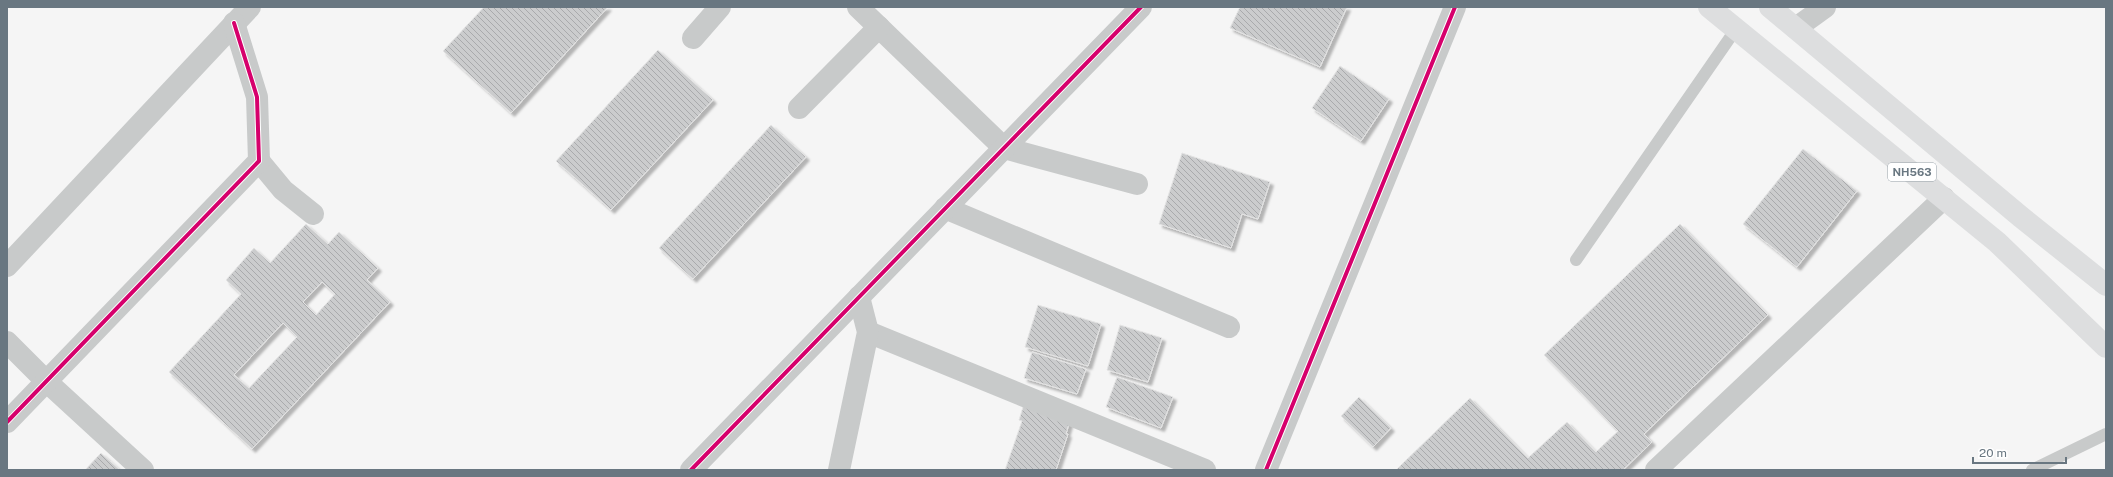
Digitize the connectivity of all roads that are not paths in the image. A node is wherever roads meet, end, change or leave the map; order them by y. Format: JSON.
{"nodes":[{"id":1,"x":250,"y":7,"type":"edge"},
{"id":2,"x":720,"y":7,"type":"edge"},
{"id":3,"x":858,"y":7,"type":"edge"},
{"id":4,"x":1141,"y":7,"type":"edge"},
{"id":5,"x":1454,"y":7,"type":"edge"},
{"id":6,"x":1709,"y":7,"type":"edge"},
{"id":7,"x":1770,"y":7,"type":"edge"},
{"id":8,"x":1825,"y":7,"type":"edge"},
{"id":9,"x":234,"y":24,"type":"junction"},
{"id":10,"x":878,"y":27,"type":"junction"},
{"id":11,"x":1796,"y":28,"type":"junction"},
{"id":12,"x":1736,"y":30,"type":"junction"},
{"id":13,"x":693,"y":38,"type":"dead end"},
{"id":14,"x":799,"y":108,"type":"dead end"},
{"id":15,"x":1004,"y":148,"type":"junction"},
{"id":16,"x":259,"y":161,"type":"junction"},
{"id":17,"x":1138,"y":184,"type":"dead end"},
{"id":18,"x":1944,"y":198,"type":"junction"},
{"id":19,"x":945,"y":208,"type":"junction"},
{"id":20,"x":313,"y":214,"type":"dead end"},
{"id":21,"x":1576,"y":260,"type":"dead end"},
{"id":22,"x":7,"y":266,"type":"edge"},
{"id":23,"x":2106,"y":285,"type":"edge"},
{"id":24,"x":859,"y":297,"type":"junction"},
{"id":25,"x":1229,"y":327,"type":"dead end"},
{"id":26,"x":868,"y":332,"type":"junction"},
{"id":27,"x":7,"y":342,"type":"edge"},
{"id":28,"x":2106,"y":347,"type":"edge"},
{"id":29,"x":46,"y":381,"type":"junction"},
{"id":30,"x":7,"y":422,"type":"edge"},
{"id":31,"x":2106,"y":434,"type":"edge"},
{"id":32,"x":143,"y":470,"type":"edge"},
{"id":33,"x":691,"y":470,"type":"edge"},
{"id":34,"x":839,"y":470,"type":"edge"},
{"id":35,"x":1205,"y":470,"type":"edge"},
{"id":36,"x":1266,"y":470,"type":"edge"},
{"id":37,"x":1656,"y":470,"type":"edge"},
{"id":38,"x":2032,"y":470,"type":"edge"}],
"edges":[{"from":1,"to":9,"type":"street"},
{"from":2,"to":13,"type":"street"},
{"from":3,"to":10,"type":"street"},
{"from":4,"to":15,"type":"street"},
{"from":5,"to":36,"type":"street"},
{"from":6,"to":12,"type":"highway","number":"NH563"},
{"from":7,"to":11,"type":"highway","number":"NH563"},
{"from":8,"to":11,"type":"street"},
{"from":9,"to":16,"type":"street"},
{"from":9,"to":22,"type":"street"},
{"from":10,"to":14,"type":"street"},
{"from":10,"to":15,"type":"street"},
{"from":11,"to":23,"type":"highway","number":"NH563"},
{"from":12,"to":18,"type":"highway","number":"NH563"},
{"from":12,"to":21,"type":"lane"},
{"from":15,"to":17,"type":"street"},
{"from":15,"to":19,"type":"street"},
{"from":16,"to":20,"type":"street"},
{"from":16,"to":29,"type":"street"},
{"from":18,"to":28,"type":"highway","number":"NH563"},
{"from":18,"to":37,"type":"street"},
{"from":19,"to":24,"type":"street"},
{"from":19,"to":25,"type":"street"},
{"from":24,"to":26,"type":"street"},
{"from":24,"to":33,"type":"street"},
{"from":26,"to":34,"type":"street"},
{"from":26,"to":35,"type":"street"},
{"from":27,"to":29,"type":"street"},
{"from":29,"to":30,"type":"street"},
{"from":29,"to":32,"type":"street"},
{"from":31,"to":38,"type":"lane"}]}
